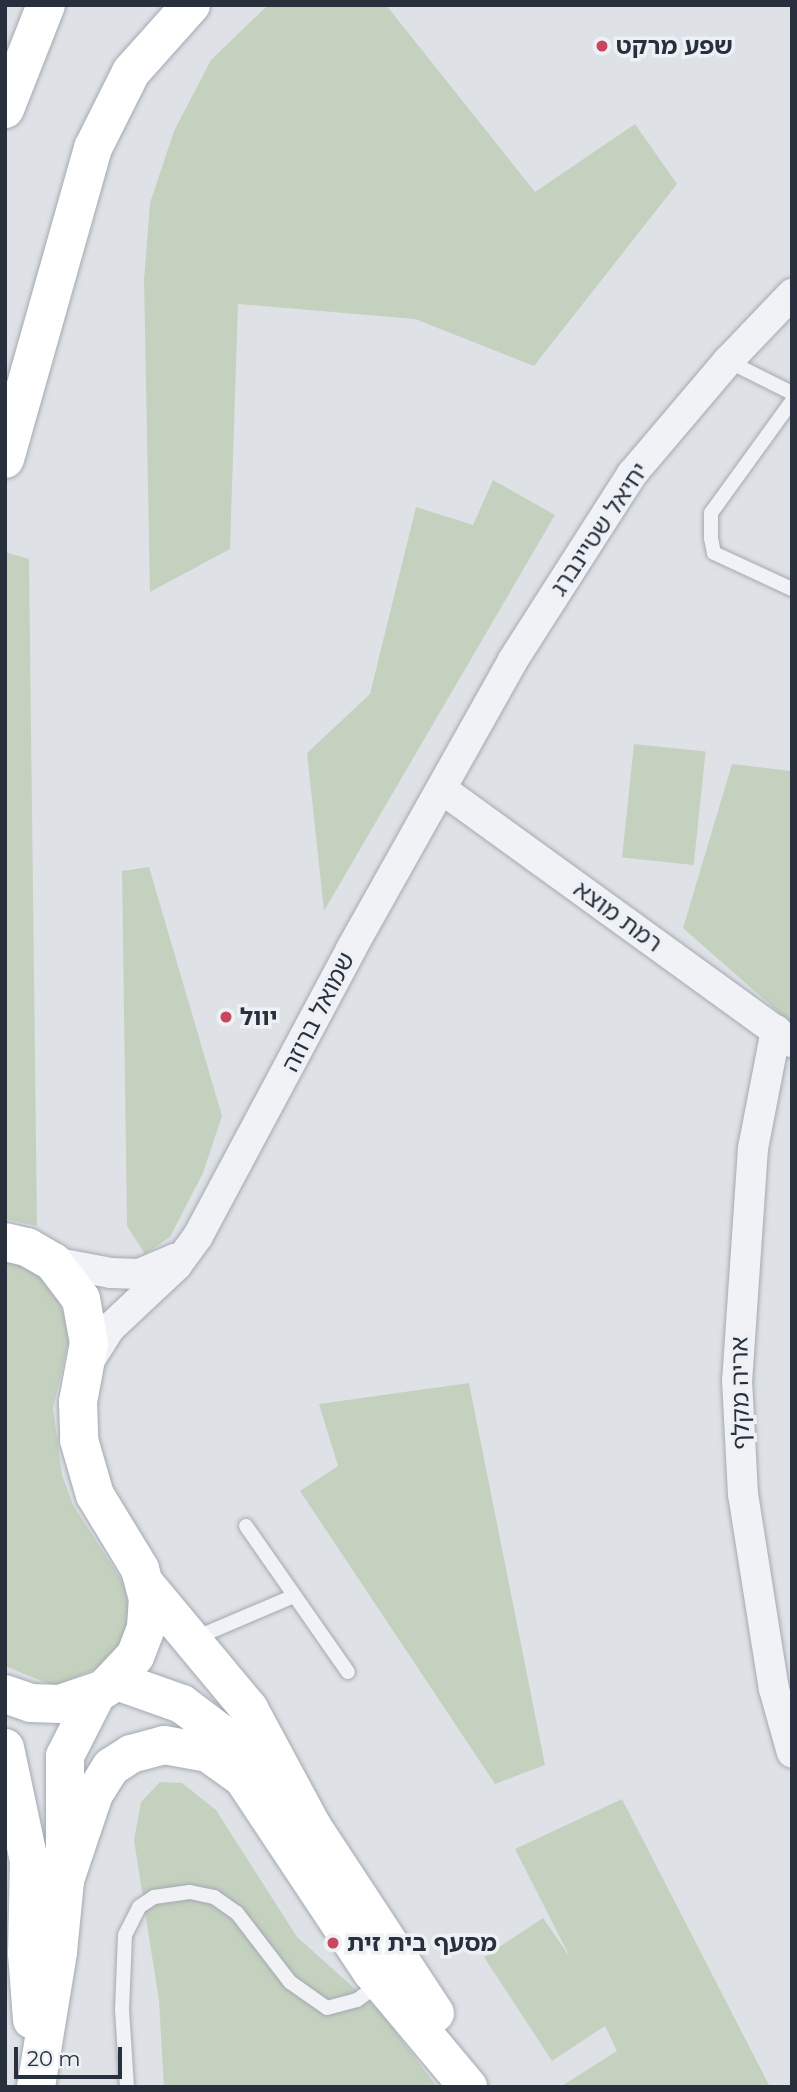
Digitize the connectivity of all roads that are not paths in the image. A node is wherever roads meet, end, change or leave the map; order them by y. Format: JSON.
{"nodes":[{"id":1,"x":46,"y":5,"type":"edge"},
{"id":2,"x":191,"y":5,"type":"edge"},
{"id":3,"x":5,"y":109,"type":"edge"},
{"id":4,"x":792,"y":294,"type":"edge"},
{"id":5,"x":728,"y":360,"type":"junction"},
{"id":6,"x":792,"y":393,"type":"edge"},
{"id":7,"x":792,"y":401,"type":"edge"},
{"id":8,"x":5,"y":459,"type":"edge"},
{"id":9,"x":792,"y":589,"type":"edge"},
{"id":10,"x":443,"y":790,"type":"junction"},
{"id":11,"x":784,"y":1036,"type":"edge"},
{"id":12,"x":198,"y":1236,"type":"junction"},
{"id":13,"x":5,"y":1242,"type":"edge"},
{"id":14,"x":53,"y":1262,"type":"junction"},
{"id":15,"x":83,"y":1372,"type":"junction"},
{"id":16,"x":246,"y":1525,"type":"dead end"},
{"id":17,"x":145,"y":1584,"type":"junction"},
{"id":18,"x":294,"y":1596,"type":"junction"},
{"id":19,"x":192,"y":1639,"type":"junction"},
{"id":20,"x":348,"y":1672,"type":"dead end"},
{"id":21,"x":100,"y":1691,"type":"junction"},
{"id":22,"x":5,"y":1694,"type":"edge"},
{"id":23,"x":5,"y":1748,"type":"edge"},
{"id":24,"x":792,"y":1753,"type":"edge"},
{"id":25,"x":293,"y":1848,"type":"junction"},
{"id":26,"x":65,"y":1880,"type":"junction"},
{"id":27,"x":380,"y":1983,"type":"junction"},
{"id":28,"x":36,"y":2086,"type":"edge"},
{"id":29,"x":127,"y":2087,"type":"edge"},
{"id":30,"x":468,"y":2087,"type":"edge"},
{"id":31,"x":490,"y":2087,"type":"edge"}],
"edges":[{"from":1,"to":3,"type":"main road"},
{"from":2,"to":8,"type":"main road"},
{"from":4,"to":5,"type":"street","name":"יחיאל שטיינברג"},
{"from":5,"to":6,"type":"lane"},
{"from":5,"to":10,"type":"street","name":"יחיאל שטיינברג"},
{"from":7,"to":9,"type":"lane"},
{"from":10,"to":11,"type":"street","name":"רמת מוצא"},
{"from":10,"to":12,"type":"street","name":"שמואל ברוזה"},
{"from":11,"to":24,"type":"street","name":"אריה מקלף"},
{"from":12,"to":14,"type":"street","name":"שמואל ברוזה"},
{"from":12,"to":15,"type":"street","name":"שמואל ברוזה"},
{"from":13,"to":14,"type":"main road"},
{"from":14,"to":15,"type":"main road"},
{"from":15,"to":17,"type":"main road"},
{"from":16,"to":18,"type":"lane"},
{"from":17,"to":19,"type":"main road"},
{"from":17,"to":21,"type":"main road"},
{"from":18,"to":19,"type":"lane"},
{"from":18,"to":20,"type":"lane"},
{"from":19,"to":31,"type":"main road"},
{"from":21,"to":22,"type":"main road"},
{"from":21,"to":25,"type":"main road"},
{"from":21,"to":26,"type":"main road"},
{"from":23,"to":28,"type":"main road"},
{"from":25,"to":26,"type":"main road"},
{"from":25,"to":27,"type":"main road"},
{"from":26,"to":28,"type":"main road"},
{"from":27,"to":29,"type":"lane"},
{"from":27,"to":30,"type":"main road"}]}
